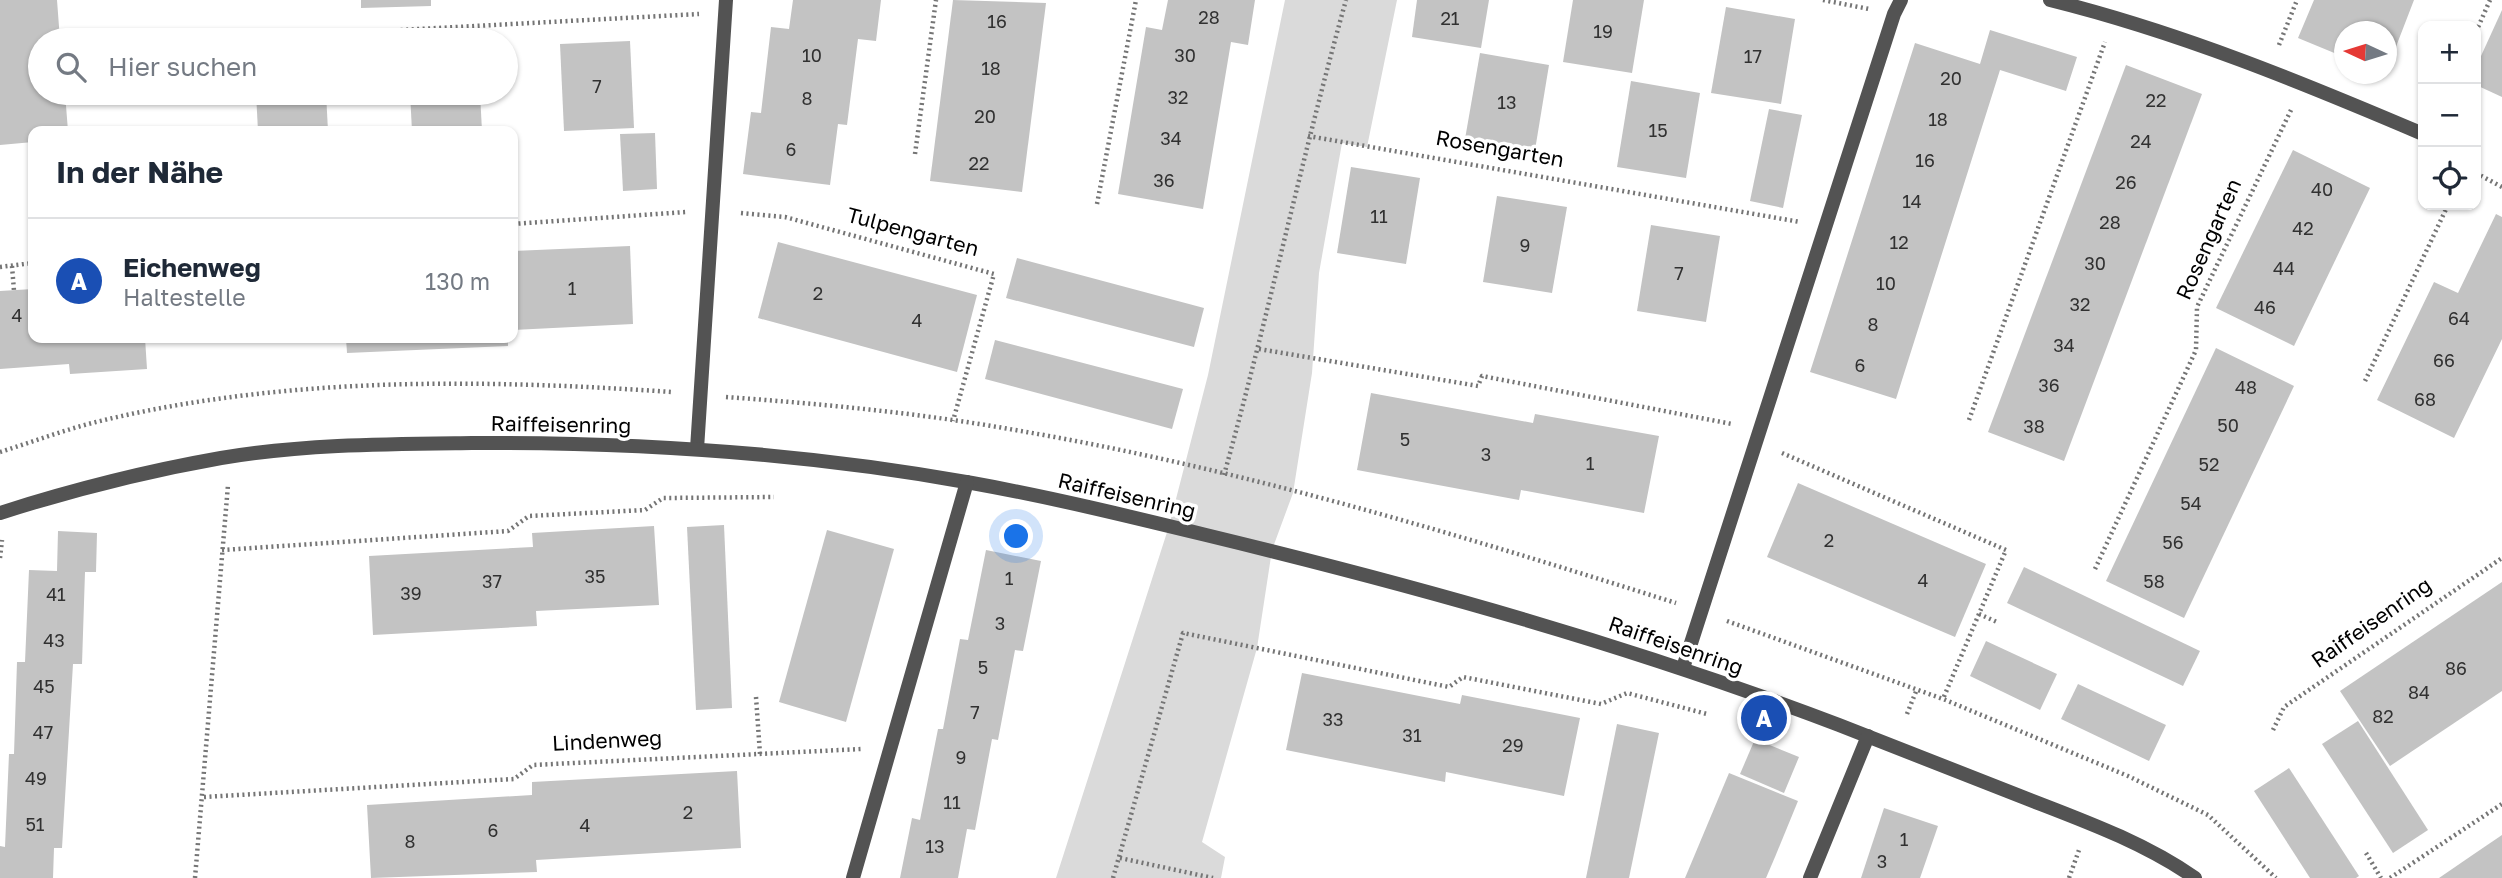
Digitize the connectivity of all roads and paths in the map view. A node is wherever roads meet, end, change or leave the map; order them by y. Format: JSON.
{"nodes":[{"id":1,"x":936,"y":0,"type":"edge"},
{"id":2,"x":1136,"y":0,"type":"edge"},
{"id":3,"x":1346,"y":0,"type":"edge"},
{"id":4,"x":1824,"y":0,"type":"edge"},
{"id":5,"x":1901,"y":0,"type":"edge"},
{"id":6,"x":2050,"y":0,"type":"edge"},
{"id":7,"x":2297,"y":0,"type":"edge"},
{"id":8,"x":2490,"y":0,"type":"edge"},
{"id":9,"x":726,"y":6,"type":"edge"},
{"id":10,"x":1894,"y":13,"type":"junction"},
{"id":11,"x":2114,"y":16,"type":"junction"},
{"id":12,"x":2481,"y":21,"type":"edge"},
{"id":13,"x":395,"y":28,"type":"edge"},
{"id":14,"x":2269,"y":69,"type":"junction"},
{"id":15,"x":2304,"y":83,"type":"junction"},
{"id":16,"x":2418,"y":132,"type":"edge"},
{"id":17,"x":1308,"y":136,"type":"junction"},
{"id":18,"x":915,"y":154,"type":"dead end"},
{"id":19,"x":2481,"y":176,"type":"edge"},
{"id":20,"x":2502,"y":187,"type":"edge"},
{"id":21,"x":1097,"y":204,"type":"dead end"},
{"id":22,"x":2446,"y":210,"type":"edge"},
{"id":23,"x":713,"y":211,"type":"junction"},
{"id":24,"x":518,"y":224,"type":"edge"},
{"id":25,"x":1825,"y":226,"type":"junction"},
{"id":26,"x":28,"y":263,"type":"edge"},
{"id":27,"x":12,"y":265,"type":"junction"},
{"id":28,"x":0,"y":267,"type":"edge"},
{"id":29,"x":14,"y":290,"type":"dead end"},
{"id":30,"x":1259,"y":349,"type":"junction"},
{"id":31,"x":2365,"y":381,"type":"dead end"},
{"id":32,"x":701,"y":394,"type":"junction"},
{"id":33,"x":1969,"y":420,"type":"dead end"},
{"id":34,"x":953,"y":421,"type":"junction"},
{"id":35,"x":1755,"y":442,"type":"junction"},
{"id":36,"x":697,"y":449,"type":"junction"},
{"id":37,"x":0,"y":452,"type":"edge"},
{"id":38,"x":1224,"y":475,"type":"junction"},
{"id":39,"x":229,"y":480,"type":"dead end"},
{"id":40,"x":967,"y":482,"type":"junction"},
{"id":41,"x":774,"y":497,"type":"dead end"},
{"id":42,"x":0,"y":513,"type":"edge"},
{"id":43,"x":222,"y":550,"type":"junction"},
{"id":44,"x":2502,"y":558,"type":"edge"},
{"id":45,"x":2095,"y":569,"type":"dead end"},
{"id":46,"x":1701,"y":611,"type":"junction"},
{"id":47,"x":1979,"y":614,"type":"junction"},
{"id":48,"x":1997,"y":622,"type":"dead end"},
{"id":49,"x":1683,"y":668,"type":"junction"},
{"id":50,"x":1917,"y":689,"type":"junction"},
{"id":51,"x":756,"y":697,"type":"dead end"},
{"id":52,"x":1943,"y":698,"type":"junction"},
{"id":53,"x":1707,"y":714,"type":"dead end"},
{"id":54,"x":1907,"y":714,"type":"dead end"},
{"id":55,"x":2273,"y":730,"type":"dead end"},
{"id":56,"x":1868,"y":736,"type":"junction"},
{"id":57,"x":890,"y":748,"type":"junction"},
{"id":58,"x":760,"y":754,"type":"junction"},
{"id":59,"x":204,"y":797,"type":"junction"},
{"id":60,"x":2502,"y":803,"type":"edge"},
{"id":61,"x":2366,"y":853,"type":"dead end"},
{"id":62,"x":1120,"y":858,"type":"junction"},
{"id":63,"x":195,"y":878,"type":"edge"},
{"id":64,"x":853,"y":878,"type":"edge"},
{"id":65,"x":1113,"y":878,"type":"edge"},
{"id":66,"x":1213,"y":878,"type":"edge"},
{"id":67,"x":1810,"y":878,"type":"edge"},
{"id":68,"x":2195,"y":878,"type":"edge"},
{"id":69,"x":2276,"y":878,"type":"edge"},
{"id":70,"x":2381,"y":878,"type":"edge"},
{"id":71,"x":2390,"y":878,"type":"edge"}],
"edges":[{"from":1,"to":18,"type":"path"},
{"from":2,"to":21,"type":"path"},
{"from":3,"to":17,"type":"path"},
{"from":4,"to":10,"type":"path"},
{"from":5,"to":10,"type":"street"},
{"from":6,"to":11,"type":"street"},
{"from":7,"to":14,"type":"path"},
{"from":8,"to":12,"type":"path"},
{"from":9,"to":13,"type":"path"},
{"from":9,"to":23,"type":"street"},
{"from":10,"to":25,"type":"street"},
{"from":11,"to":14,"type":"street"},
{"from":11,"to":33,"type":"path"},
{"from":14,"to":15,"type":"street"},
{"from":15,"to":16,"type":"street"},
{"from":15,"to":45,"type":"path","name":"Rosengarten"},
{"from":17,"to":25,"type":"path","name":"Rosengarten"},
{"from":17,"to":30,"type":"path"},
{"from":19,"to":20,"type":"path"},
{"from":22,"to":31,"type":"path"},
{"from":23,"to":24,"type":"path","name":"Tulpengarten"},
{"from":23,"to":32,"type":"street"},
{"from":23,"to":34,"type":"path","name":"Tulpengarten"},
{"from":25,"to":35,"type":"street"},
{"from":26,"to":27,"type":"path"},
{"from":27,"to":28,"type":"path"},
{"from":27,"to":29,"type":"path"},
{"from":30,"to":35,"type":"path"},
{"from":30,"to":38,"type":"path"},
{"from":32,"to":34,"type":"path"},
{"from":32,"to":36,"type":"street"},
{"from":32,"to":37,"type":"path"},
{"from":34,"to":38,"type":"path"},
{"from":35,"to":46,"type":"street"},
{"from":35,"to":47,"type":"path"},
{"from":36,"to":40,"type":"street","name":"Raiffeisenring"},
{"from":36,"to":42,"type":"street","name":"Raiffeisenring"},
{"from":38,"to":46,"type":"path"},
{"from":39,"to":43,"type":"path"},
{"from":40,"to":49,"type":"street","name":"Raiffeisenring"},
{"from":40,"to":57,"type":"street"},
{"from":41,"to":43,"type":"path"},
{"from":43,"to":59,"type":"path"},
{"from":44,"to":55,"type":"path","name":"Raiffeisenring"},
{"from":46,"to":49,"type":"street"},
{"from":46,"to":50,"type":"path"},
{"from":47,"to":48,"type":"path"},
{"from":47,"to":52,"type":"path"},
{"from":49,"to":56,"type":"street","name":"Raiffeisenring"},
{"from":50,"to":52,"type":"path"},
{"from":50,"to":54,"type":"path"},
{"from":51,"to":58,"type":"path"},
{"from":52,"to":69,"type":"path"},
{"from":53,"to":62,"type":"path"},
{"from":56,"to":67,"type":"street"},
{"from":56,"to":68,"type":"street","name":"Raiffeisenring"},
{"from":57,"to":58,"type":"path","name":"Lindenweg"},
{"from":57,"to":64,"type":"street"},
{"from":58,"to":59,"type":"path","name":"Lindenweg"},
{"from":59,"to":63,"type":"path"},
{"from":60,"to":71,"type":"path"},
{"from":61,"to":70,"type":"path"},
{"from":62,"to":65,"type":"path"},
{"from":62,"to":66,"type":"path"}]}
